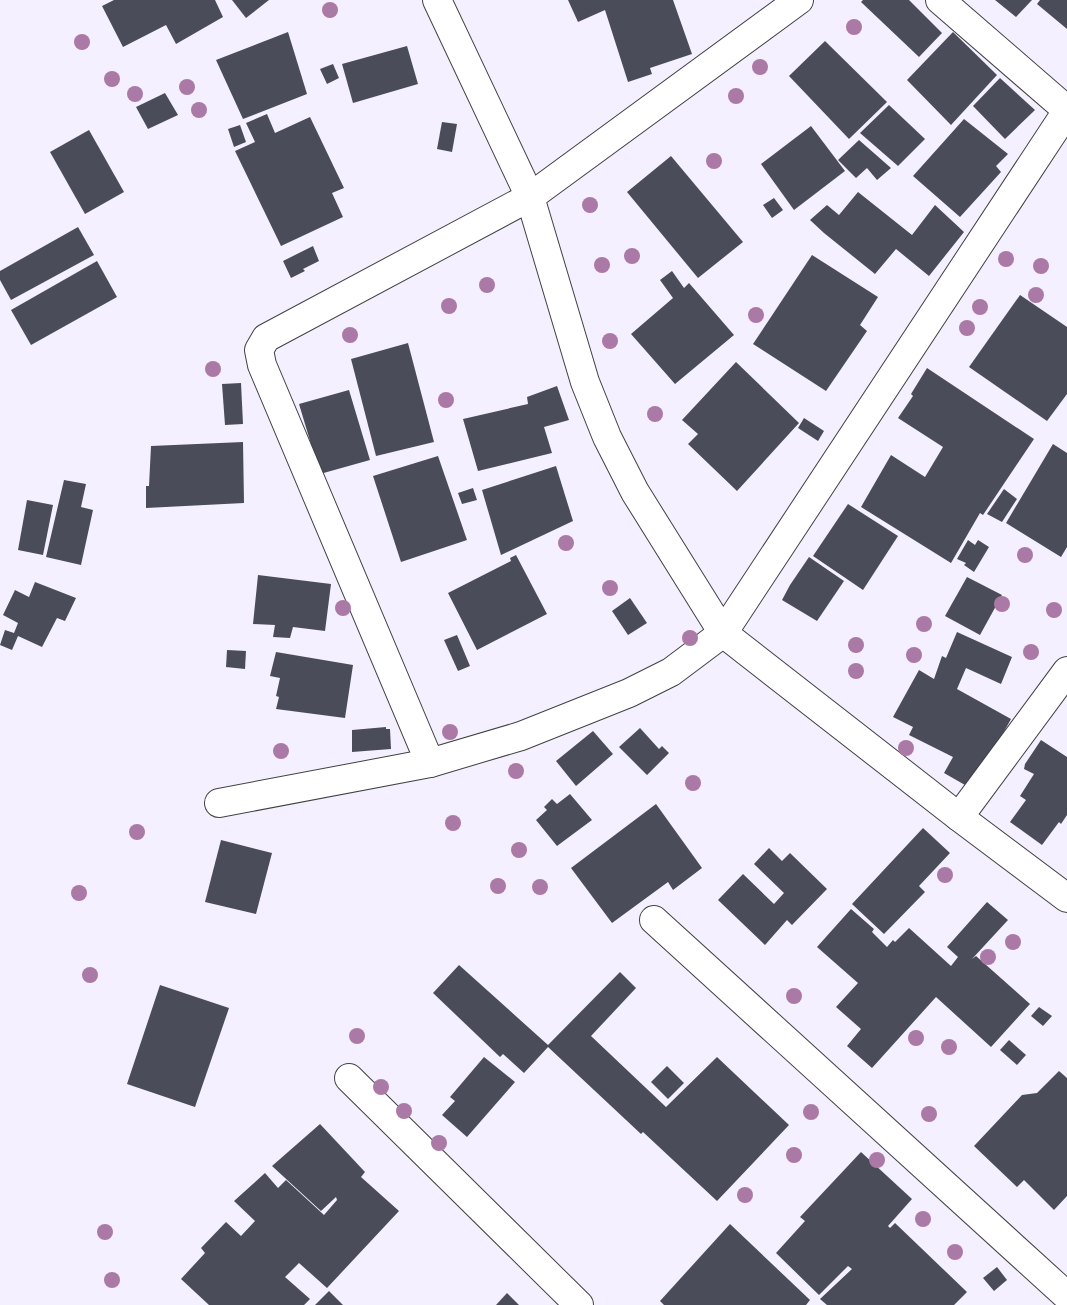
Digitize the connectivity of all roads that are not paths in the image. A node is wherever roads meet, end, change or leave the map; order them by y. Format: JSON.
{"nodes":[{"id":1,"x":436,"y":0,"type":"edge"},
{"id":2,"x":799,"y":0,"type":"edge"},
{"id":3,"x":940,"y":0,"type":"edge"},
{"id":4,"x":1067,"y":111,"type":"edge"},
{"id":5,"x":530,"y":198,"type":"junction"},
{"id":6,"x":723,"y":633,"type":"junction"},
{"id":7,"x":1067,"y":671,"type":"edge"},
{"id":8,"x":430,"y":763,"type":"junction"},
{"id":9,"x":220,"y":803,"type":"dead end"},
{"id":10,"x":959,"y":817,"type":"junction"},
{"id":11,"x":1067,"y":898,"type":"edge"},
{"id":12,"x":654,"y":920,"type":"dead end"},
{"id":13,"x":349,"y":1078,"type":"dead end"},
{"id":14,"x":1067,"y":1296,"type":"edge"},
{"id":15,"x":579,"y":1305,"type":"edge"}],
"edges":[{"from":1,"to":5,"type":"street"},
{"from":2,"to":5,"type":"street"},
{"from":3,"to":4,"type":"street"},
{"from":4,"to":6,"type":"street"},
{"from":5,"to":6,"type":"street"},
{"from":5,"to":8,"type":"street"},
{"from":6,"to":8,"type":"street"},
{"from":6,"to":10,"type":"street"},
{"from":7,"to":10,"type":"street"},
{"from":8,"to":9,"type":"street"},
{"from":10,"to":11,"type":"street"},
{"from":12,"to":14,"type":"street"},
{"from":13,"to":15,"type":"street"}]}
